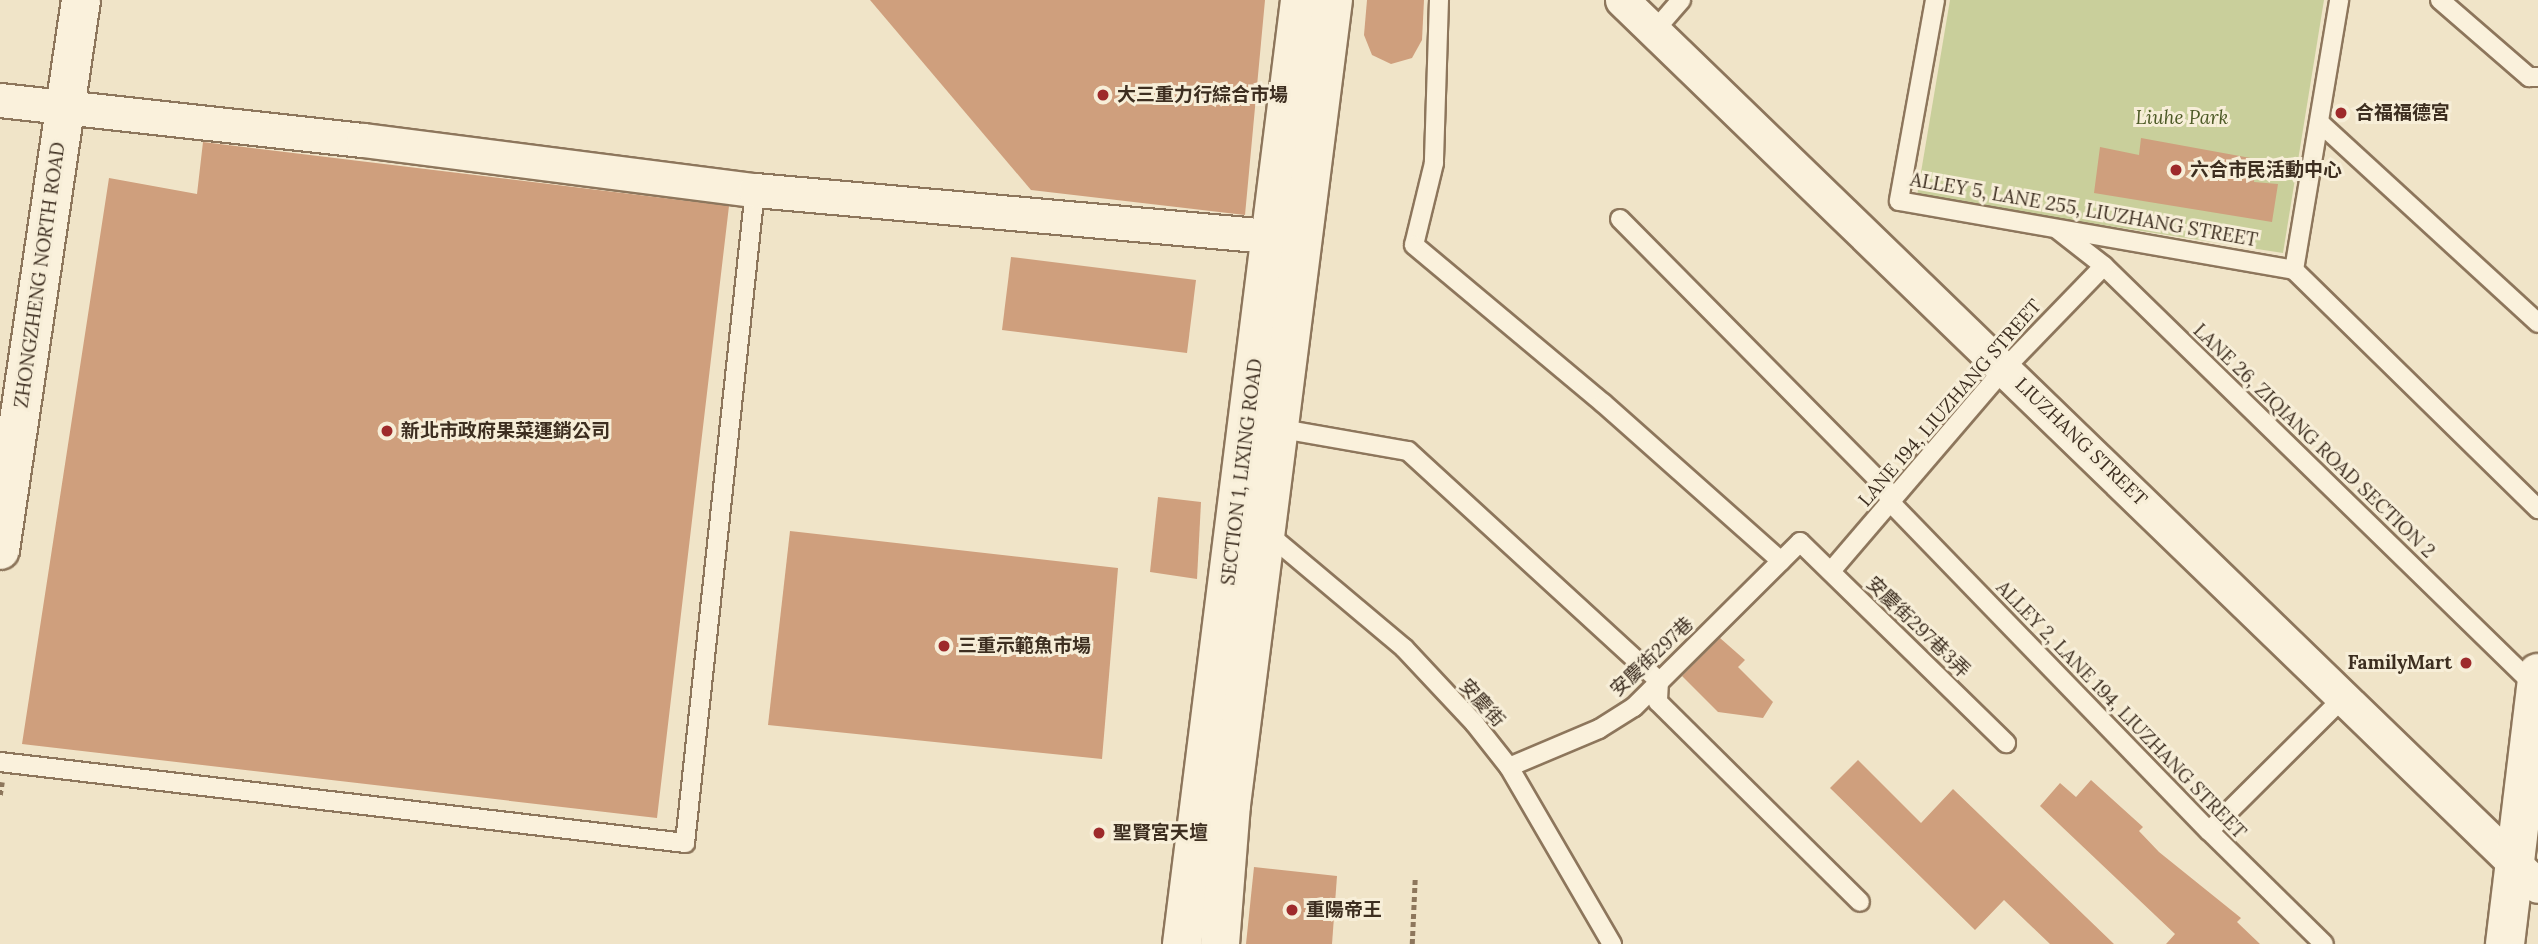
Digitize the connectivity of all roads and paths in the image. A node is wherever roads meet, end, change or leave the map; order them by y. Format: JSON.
{"nodes":[{"id":1,"x":81,"y":0,"type":"edge"},
{"id":2,"x":1300,"y":0,"type":"edge"},
{"id":3,"x":1333,"y":0,"type":"edge"},
{"id":4,"x":1439,"y":0,"type":"edge"},
{"id":5,"x":1622,"y":0,"type":"edge"},
{"id":6,"x":1681,"y":0,"type":"edge"},
{"id":7,"x":1935,"y":0,"type":"edge"},
{"id":8,"x":2339,"y":0,"type":"edge"},
{"id":9,"x":2440,"y":0,"type":"edge"},
{"id":10,"x":1655,"y":30,"type":"junction"},
{"id":11,"x":2538,"y":77,"type":"edge"},
{"id":12,"x":0,"y":100,"type":"edge"},
{"id":13,"x":65,"y":110,"type":"junction"},
{"id":14,"x":2320,"y":123,"type":"junction"},
{"id":15,"x":755,"y":190,"type":"junction"},
{"id":16,"x":1620,"y":219,"type":"dead end"},
{"id":17,"x":2058,"y":230,"type":"junction"},
{"id":18,"x":1268,"y":236,"type":"junction"},
{"id":19,"x":2104,"y":266,"type":"junction"},
{"id":20,"x":2294,"y":270,"type":"junction"},
{"id":21,"x":2538,"y":323,"type":"edge"},
{"id":22,"x":2004,"y":368,"type":"junction"},
{"id":23,"x":1264,"y":426,"type":"junction"},
{"id":24,"x":1891,"y":502,"type":"junction"},
{"id":25,"x":2538,"y":509,"type":"edge"},
{"id":26,"x":1267,"y":533,"type":"junction"},
{"id":27,"x":1800,"y":542,"type":"joint"},
{"id":28,"x":0,"y":550,"type":"edge"},
{"id":29,"x":1781,"y":561,"type":"junction"},
{"id":30,"x":1831,"y":571,"type":"junction"},
{"id":31,"x":1659,"y":681,"type":"junction"},
{"id":32,"x":2537,"y":682,"type":"edge"},
{"id":33,"x":2343,"y":698,"type":"junction"},
{"id":34,"x":2007,"y":743,"type":"dead end"},
{"id":35,"x":0,"y":762,"type":"edge"},
{"id":36,"x":1509,"y":767,"type":"junction"},
{"id":37,"x":2209,"y":831,"type":"junction"},
{"id":38,"x":2526,"y":875,"type":"edge"},
{"id":39,"x":1415,"y":880,"type":"dead end"},
{"id":40,"x":1860,"y":902,"type":"dead end"},
{"id":41,"x":1182,"y":944,"type":"edge"},
{"id":42,"x":1220,"y":944,"type":"edge"},
{"id":43,"x":1412,"y":944,"type":"edge"},
{"id":44,"x":1612,"y":944,"type":"edge"},
{"id":45,"x":2324,"y":944,"type":"edge"},
{"id":46,"x":2505,"y":944,"type":"edge"}],
"edges":[{"from":1,"to":13,"type":"street","name":"ZHONGZHENG NORTH ROAD"},
{"from":2,"to":18,"type":"street","name":"SECTION 1, LIXING ROAD"},
{"from":3,"to":23,"type":"street","name":"SECTION 1, LIXING ROAD"},
{"from":4,"to":29,"type":"lane"},
{"from":5,"to":10,"type":"street","name":"LIUZHANG STREET"},
{"from":6,"to":10,"type":"lane"},
{"from":7,"to":17,"type":"lane","name":"ALLEY 5, LANE 255, LIUZHANG STREET"},
{"from":8,"to":14,"type":"lane"},
{"from":9,"to":11,"type":"lane"},
{"from":10,"to":22,"type":"street","name":"LIUZHANG STREET"},
{"from":12,"to":13,"type":"street"},
{"from":13,"to":15,"type":"street"},
{"from":13,"to":28,"type":"street","name":"ZHONGZHENG NORTH ROAD"},
{"from":14,"to":20,"type":"lane"},
{"from":14,"to":21,"type":"lane"},
{"from":15,"to":18,"type":"street"},
{"from":15,"to":35,"type":"lane"},
{"from":16,"to":24,"type":"lane","name":"ALLEY 2, LANE 194, LIUZHANG STREET"},
{"from":17,"to":19,"type":"lane","name":"LANE 26, ZIQIANG ROAD SECTION 2"},
{"from":17,"to":20,"type":"lane","name":"ALLEY 5, LANE 255, LIUZHANG STREET"},
{"from":18,"to":23,"type":"street","name":"SECTION 1, LIXING ROAD"},
{"from":19,"to":22,"type":"lane","name":"LANE 194, LIUZHANG STREET"},
{"from":19,"to":32,"type":"lane","name":"LANE 26, ZIQIANG ROAD SECTION 2"},
{"from":20,"to":25,"type":"lane"},
{"from":22,"to":24,"type":"lane","name":"LANE 194, LIUZHANG STREET"},
{"from":22,"to":33,"type":"street","name":"LIUZHANG STREET"},
{"from":23,"to":26,"type":"street","name":"SECTION 1, LIXING ROAD"},
{"from":23,"to":31,"type":"lane"},
{"from":23,"to":41,"type":"street","name":"SECTION 1, LIXING ROAD"},
{"from":24,"to":30,"type":"lane","name":"LANE 194, LIUZHANG STREET"},
{"from":24,"to":37,"type":"lane","name":"ALLEY 2, LANE 194, LIUZHANG STREET"},
{"from":26,"to":36,"type":"lane","name":"安慶街"},
{"from":26,"to":42,"type":"street","name":"SECTION 1, LIXING ROAD"},
{"from":27,"to":29,"type":"lane","name":"安慶街297巷"},
{"from":27,"to":30,"type":"lane","name":"安慶街297巷3弄"},
{"from":29,"to":31,"type":"lane","name":"安慶街297巷"},
{"from":30,"to":34,"type":"lane","name":"安慶街297巷3弄"},
{"from":31,"to":36,"type":"lane","name":"安慶街297巷"},
{"from":31,"to":40,"type":"lane"},
{"from":32,"to":38,"type":"street"},
{"from":33,"to":37,"type":"lane"},
{"from":33,"to":38,"type":"street","name":"LIUZHANG STREET"},
{"from":36,"to":44,"type":"lane","name":"安慶街"},
{"from":37,"to":45,"type":"lane","name":"ALLEY 2, LANE 194, LIUZHANG STREET"},
{"from":38,"to":46,"type":"street"},
{"from":39,"to":43,"type":"path"}]}
